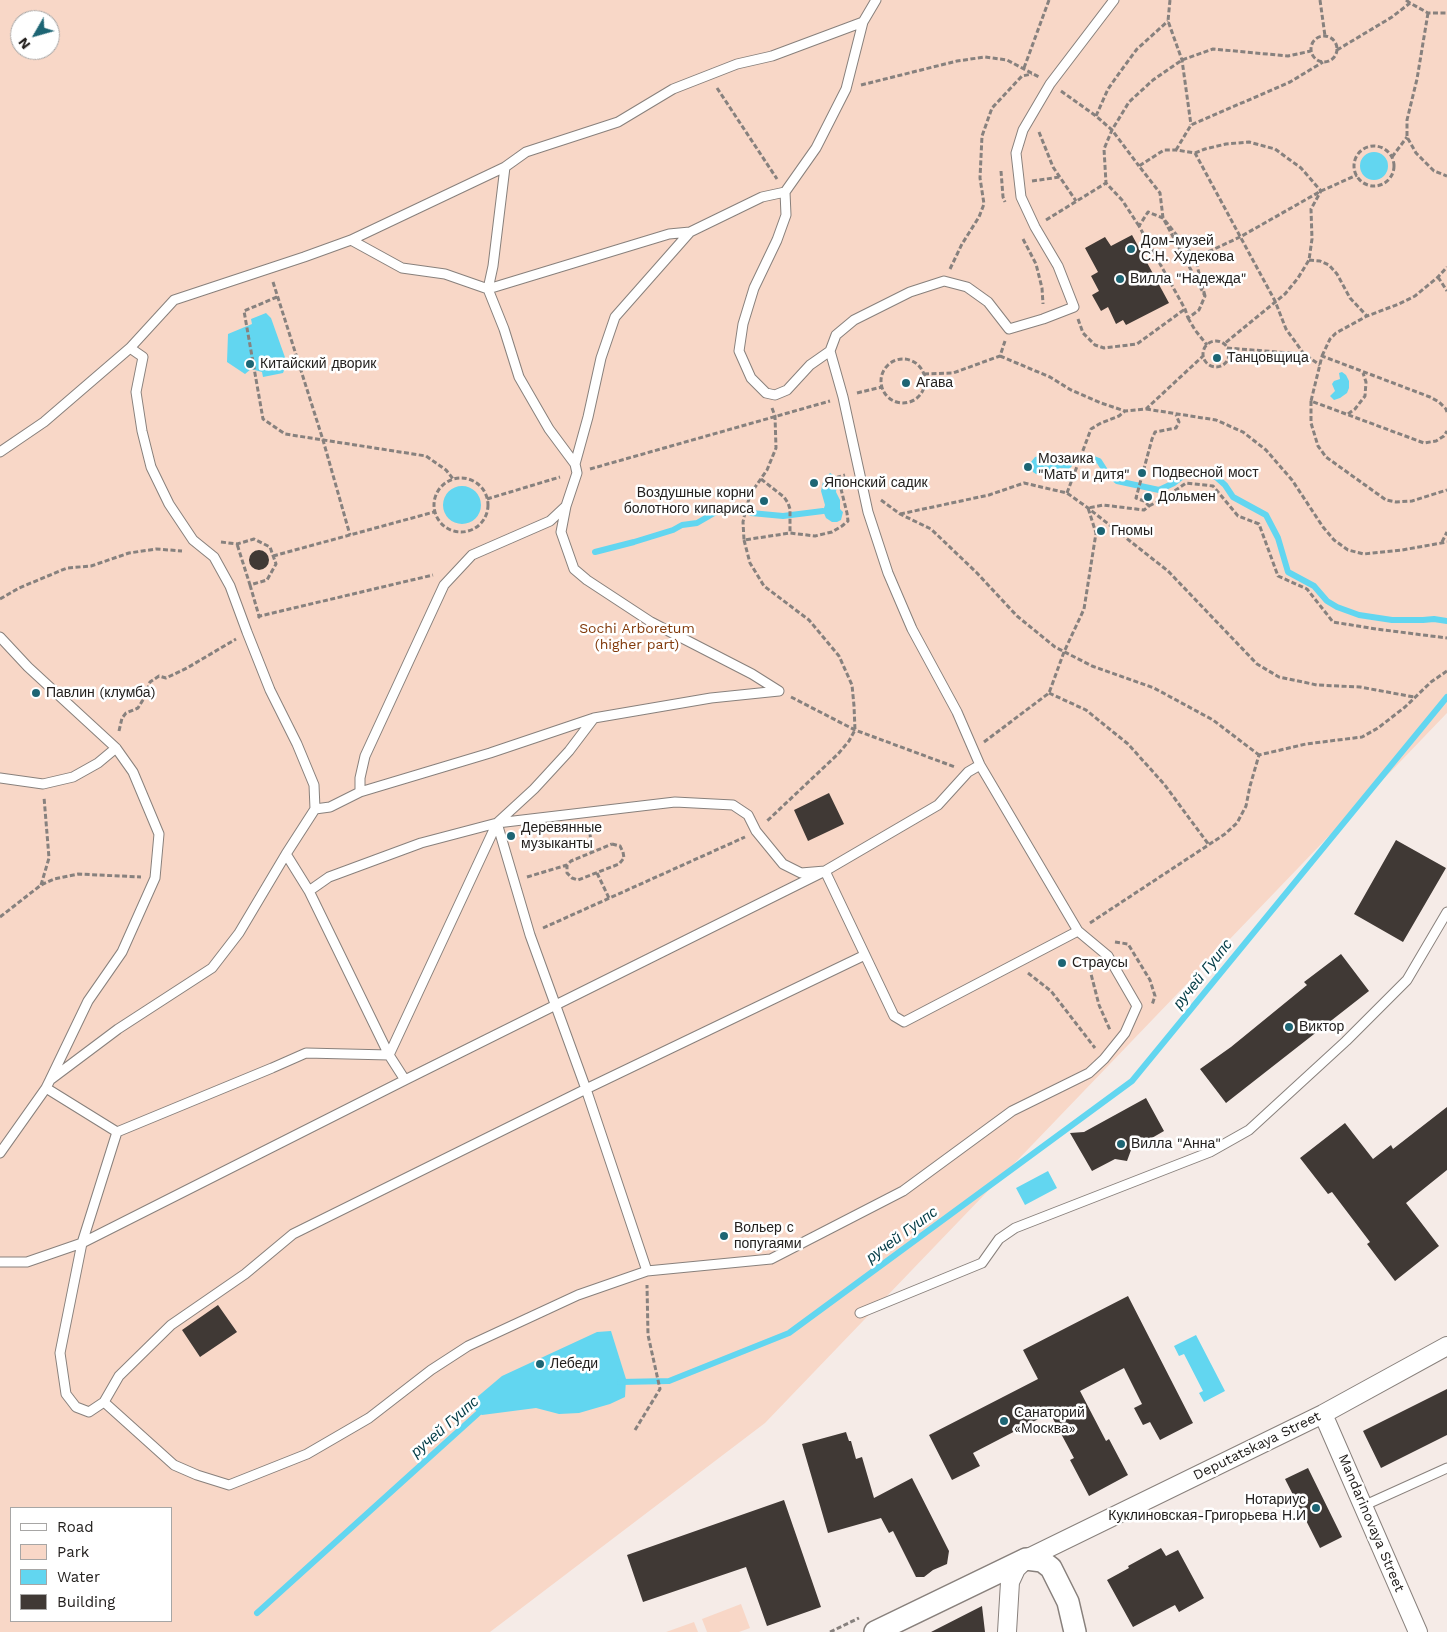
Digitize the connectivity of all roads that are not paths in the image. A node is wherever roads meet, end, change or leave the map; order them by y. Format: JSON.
{"nodes":[{"id":1,"x":876,"y":0,"type":"edge"},
{"id":2,"x":1114,"y":0,"type":"edge"},
{"id":3,"x":863,"y":22,"type":"junction"},
{"id":4,"x":505,"y":167,"type":"junction"},
{"id":5,"x":785,"y":192,"type":"junction"},
{"id":6,"x":690,"y":232,"type":"junction"},
{"id":7,"x":351,"y":240,"type":"junction"},
{"id":8,"x":488,"y":289,"type":"junction"},
{"id":9,"x":130,"y":348,"type":"junction"},
{"id":10,"x":830,"y":351,"type":"junction"},
{"id":11,"x":0,"y":452,"type":"edge"},
{"id":12,"x":576,"y":468,"type":"junction"},
{"id":13,"x":566,"y":506,"type":"junction"},
{"id":14,"x":0,"y":637,"type":"edge"},
{"id":15,"x":594,"y":718,"type":"junction"},
{"id":16,"x":116,"y":748,"type":"junction"},
{"id":17,"x":980,"y":765,"type":"junction"},
{"id":18,"x":0,"y":778,"type":"edge"},
{"id":19,"x":360,"y":792,"type":"junction"},
{"id":20,"x":315,"y":809,"type":"junction"},
{"id":21,"x":497,"y":823,"type":"junction"},
{"id":22,"x":286,"y":854,"type":"junction"},
{"id":23,"x":825,"y":871,"type":"junction"},
{"id":24,"x":309,"y":891,"type":"junction"},
{"id":25,"x":1447,"y":912,"type":"edge"},
{"id":26,"x":1078,"y":931,"type":"junction"},
{"id":27,"x":865,"y":955,"type":"junction"},
{"id":28,"x":555,"y":1006,"type":"junction"},
{"id":29,"x":389,"y":1055,"type":"junction"},
{"id":30,"x":405,"y":1080,"type":"junction"},
{"id":31,"x":48,"y":1084,"type":"junction"},
{"id":32,"x":586,"y":1089,"type":"junction"},
{"id":33,"x":117,"y":1132,"type":"junction"},
{"id":34,"x":0,"y":1153,"type":"edge"},
{"id":35,"x":82,"y":1243,"type":"junction"},
{"id":36,"x":0,"y":1262,"type":"edge"},
{"id":37,"x":647,"y":1271,"type":"junction"},
{"id":38,"x":860,"y":1313,"type":"dead end"},
{"id":39,"x":1447,"y":1346,"type":"edge"},
{"id":40,"x":104,"y":1402,"type":"junction"},
{"id":41,"x":1323,"y":1414,"type":"junction"},
{"id":42,"x":1447,"y":1468,"type":"edge"},
{"id":43,"x":1362,"y":1506,"type":"junction"},
{"id":44,"x":1026,"y":1559,"type":"junction"},
{"id":45,"x":875,"y":1632,"type":"edge"},
{"id":46,"x":1007,"y":1632,"type":"edge"},
{"id":47,"x":1075,"y":1632,"type":"edge"},
{"id":48,"x":1418,"y":1632,"type":"edge"}],
"edges":[{"from":1,"to":3,"type":"lane"},
{"from":2,"to":10,"type":"lane"},
{"from":3,"to":4,"type":"lane"},
{"from":3,"to":5,"type":"lane"},
{"from":4,"to":7,"type":"lane"},
{"from":4,"to":8,"type":"lane"},
{"from":5,"to":6,"type":"lane"},
{"from":5,"to":10,"type":"lane"},
{"from":6,"to":8,"type":"lane"},
{"from":6,"to":12,"type":"lane"},
{"from":7,"to":8,"type":"lane"},
{"from":7,"to":9,"type":"lane"},
{"from":8,"to":12,"type":"lane"},
{"from":9,"to":11,"type":"lane"},
{"from":9,"to":20,"type":"lane"},
{"from":10,"to":17,"type":"lane"},
{"from":12,"to":13,"type":"lane"},
{"from":13,"to":15,"type":"lane"},
{"from":13,"to":19,"type":"lane"},
{"from":14,"to":16,"type":"lane"},
{"from":15,"to":19,"type":"lane"},
{"from":15,"to":21,"type":"lane"},
{"from":16,"to":18,"type":"lane"},
{"from":16,"to":31,"type":"lane"},
{"from":17,"to":23,"type":"lane"},
{"from":17,"to":26,"type":"lane"},
{"from":19,"to":20,"type":"lane"},
{"from":20,"to":22,"type":"lane"},
{"from":21,"to":23,"type":"lane"},
{"from":21,"to":24,"type":"lane"},
{"from":21,"to":28,"type":"lane"},
{"from":21,"to":29,"type":"lane"},
{"from":22,"to":24,"type":"lane"},
{"from":22,"to":31,"type":"lane"},
{"from":23,"to":27,"type":"lane"},
{"from":23,"to":28,"type":"lane"},
{"from":24,"to":29,"type":"lane"},
{"from":25,"to":38,"type":"lane"},
{"from":26,"to":27,"type":"lane"},
{"from":26,"to":37,"type":"lane"},
{"from":27,"to":32,"type":"lane"},
{"from":28,"to":30,"type":"lane"},
{"from":28,"to":32,"type":"lane"},
{"from":29,"to":30,"type":"lane"},
{"from":29,"to":33,"type":"lane"},
{"from":30,"to":35,"type":"lane"},
{"from":31,"to":33,"type":"lane"},
{"from":31,"to":34,"type":"lane"},
{"from":32,"to":37,"type":"lane"},
{"from":32,"to":40,"type":"lane"},
{"from":33,"to":35,"type":"lane"},
{"from":35,"to":36,"type":"lane"},
{"from":35,"to":40,"type":"lane"},
{"from":37,"to":40,"type":"lane"},
{"from":39,"to":41,"type":"street","name":"Deputatskaya Street"},
{"from":41,"to":43,"type":"street","name":"Mandarinovaya Street"},
{"from":41,"to":44,"type":"street","name":"Deputatskaya Street"},
{"from":42,"to":43,"type":"lane"},
{"from":43,"to":48,"type":"street","name":"Mandarinovaya Street"},
{"from":44,"to":45,"type":"street","name":"Deputatskaya Street"},
{"from":44,"to":46,"type":"street"},
{"from":44,"to":47,"type":"street"}]}
